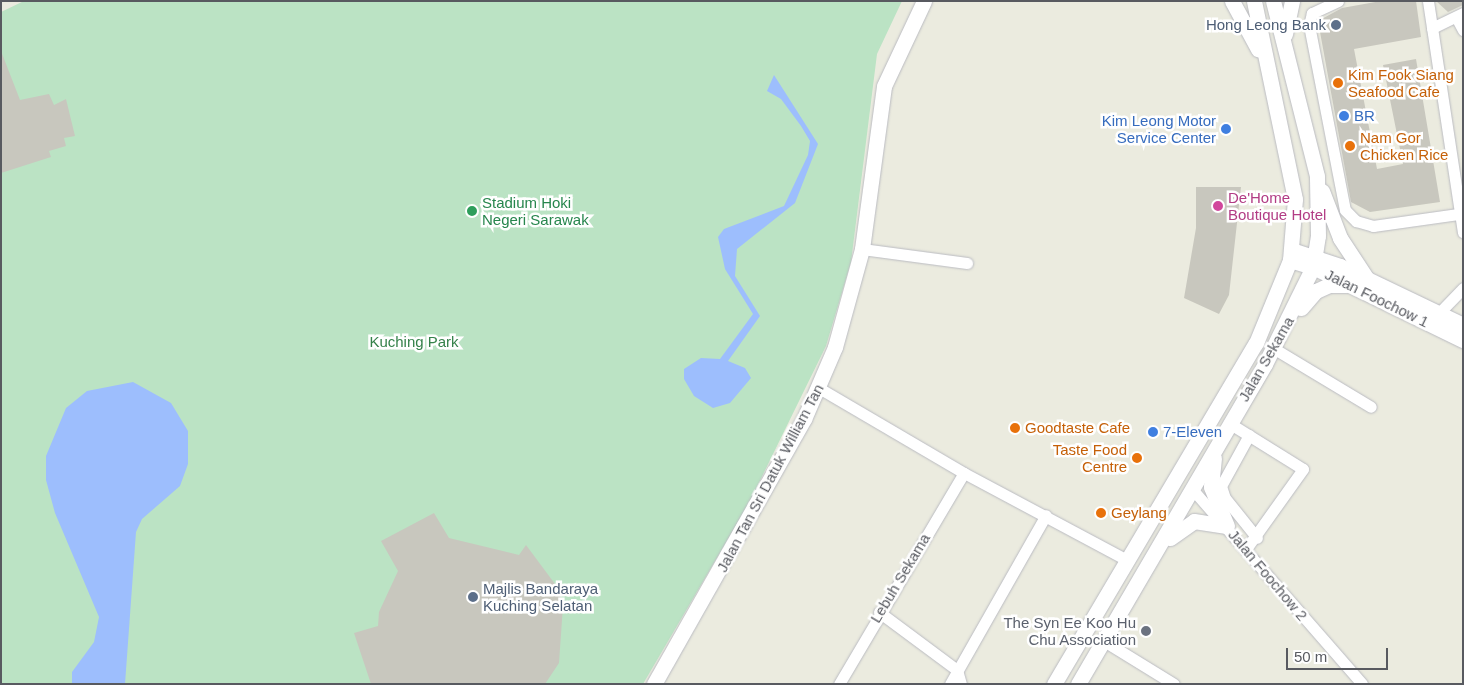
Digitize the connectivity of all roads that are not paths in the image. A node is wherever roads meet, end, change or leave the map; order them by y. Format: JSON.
{"nodes":[{"id":1,"x":924,"y":1,"type":"edge"},
{"id":2,"x":1232,"y":1,"type":"edge"},
{"id":3,"x":1254,"y":1,"type":"edge"},
{"id":4,"x":1273,"y":1,"type":"edge"},
{"id":5,"x":1292,"y":1,"type":"edge"},
{"id":6,"x":1338,"y":1,"type":"edge"},
{"id":7,"x":1428,"y":1,"type":"edge"},
{"id":8,"x":1459,"y":15,"type":"edge"},
{"id":9,"x":1432,"y":28,"type":"junction"},
{"id":10,"x":1463,"y":30,"type":"edge"},
{"id":11,"x":1285,"y":48,"type":"junction"},
{"id":12,"x":1266,"y":66,"type":"junction"},
{"id":13,"x":1317,"y":176,"type":"junction"},
{"id":14,"x":1458,"y":214,"type":"junction"},
{"id":15,"x":1463,"y":232,"type":"edge"},
{"id":16,"x":862,"y":249,"type":"junction"},
{"id":17,"x":1291,"y":255,"type":"junction"},
{"id":18,"x":1314,"y":261,"type":"junction"},
{"id":19,"x":968,"y":263,"type":"dead end"},
{"id":20,"x":1366,"y":286,"type":"junction"},
{"id":21,"x":1463,"y":288,"type":"edge"},
{"id":22,"x":1438,"y":314,"type":"junction"},
{"id":23,"x":1287,"y":324,"type":"junction"},
{"id":24,"x":1463,"y":325,"type":"edge"},
{"id":25,"x":1463,"y":340,"type":"edge"},
{"id":26,"x":1274,"y":348,"type":"junction"},
{"id":27,"x":819,"y":388,"type":"junction"},
{"id":28,"x":1371,"y":406,"type":"dead end"},
{"id":29,"x":1229,"y":424,"type":"junction"},
{"id":30,"x":1249,"y":435,"type":"junction"},
{"id":31,"x":1216,"y":448,"type":"junction"},
{"id":32,"x":964,"y":474,"type":"junction"},
{"id":33,"x":1193,"y":490,"type":"junction"},
{"id":34,"x":1046,"y":514,"type":"junction"},
{"id":35,"x":1227,"y":526,"type":"junction"},
{"id":36,"x":1257,"y":538,"type":"junction"},
{"id":37,"x":1140,"y":539,"type":"junction"},
{"id":38,"x":1246,"y":549,"type":"junction"},
{"id":39,"x":1127,"y":560,"type":"junction"},
{"id":40,"x":1151,"y":562,"type":"junction"},
{"id":41,"x":879,"y":612,"type":"junction"},
{"id":42,"x":1109,"y":644,"type":"junction"},
{"id":43,"x":956,"y":670,"type":"junction"},
{"id":44,"x":654,"y":684,"type":"edge"},
{"id":45,"x":839,"y":684,"type":"edge"},
{"id":46,"x":950,"y":684,"type":"edge"},
{"id":47,"x":961,"y":684,"type":"edge"},
{"id":48,"x":1054,"y":684,"type":"edge"},
{"id":49,"x":1078,"y":684,"type":"edge"},
{"id":50,"x":1174,"y":684,"type":"edge"},
{"id":51,"x":1362,"y":684,"type":"edge"}],
"edges":[{"from":1,"to":16,"type":"main road","name":"Jalan Tan Sri Datuk William Tan"},
{"from":2,"to":12,"type":"main road"},
{"from":3,"to":12,"type":"main road","name":"Jalan Sekama"},
{"from":4,"to":11,"type":"main road","name":"Jalan Sekama"},
{"from":5,"to":11,"type":"main road"},
{"from":6,"to":14,"type":"street"},
{"from":7,"to":9,"type":"street"},
{"from":8,"to":9,"type":"street"},
{"from":8,"to":10,"type":"street"},
{"from":9,"to":14,"type":"street"},
{"from":11,"to":13,"type":"main road","name":"Jalan Sekama"},
{"from":12,"to":17,"type":"main road","name":"Jalan Sekama"},
{"from":13,"to":18,"type":"main road","name":"Jalan Sekama"},
{"from":13,"to":20,"type":"main road"},
{"from":14,"to":15,"type":"street"},
{"from":16,"to":19,"type":"street"},
{"from":16,"to":27,"type":"main road","name":"Jalan Tan Sri Datuk William Tan"},
{"from":17,"to":18,"type":"main road","name":"Jalan Foochow 1"},
{"from":17,"to":37,"type":"main road","name":"Jalan Sekama"},
{"from":18,"to":20,"type":"main road","name":"Jalan Foochow 1"},
{"from":18,"to":23,"type":"main road","name":"Jalan Sekama"},
{"from":20,"to":22,"type":"main road","name":"Jalan Foochow 1"},
{"from":20,"to":23,"type":"main road"},
{"from":20,"to":25,"type":"main road","name":"Jalan Foochow 1"},
{"from":21,"to":22,"type":"street"},
{"from":22,"to":24,"type":"main road","name":"Jalan Foochow 1"},
{"from":23,"to":26,"type":"main road","name":"Jalan Sekama"},
{"from":26,"to":28,"type":"street"},
{"from":26,"to":29,"type":"main road","name":"Jalan Sekama"},
{"from":27,"to":32,"type":"street"},
{"from":27,"to":44,"type":"main road","name":"Jalan Tan Sri Datuk William Tan"},
{"from":29,"to":30,"type":"street"},
{"from":29,"to":31,"type":"main road","name":"Jalan Sekama"},
{"from":30,"to":36,"type":"street"},
{"from":30,"to":36,"type":"street"},
{"from":31,"to":33,"type":"main road","name":"Jalan Sekama"},
{"from":31,"to":35,"type":"main road"},
{"from":32,"to":34,"type":"street"},
{"from":32,"to":41,"type":"street","name":"Lebuh Sekama"},
{"from":33,"to":35,"type":"street","name":"Jalan Foochow 2"},
{"from":33,"to":37,"type":"main road"},
{"from":33,"to":40,"type":"main road","name":"Jalan Sekama"},
{"from":34,"to":39,"type":"street"},
{"from":34,"to":43,"type":"street"},
{"from":35,"to":38,"type":"street","name":"Jalan Foochow 2"},
{"from":35,"to":40,"type":"main road"},
{"from":36,"to":38,"type":"street"},
{"from":37,"to":39,"type":"main road","name":"Jalan Sekama"},
{"from":38,"to":51,"type":"street","name":"Jalan Foochow 2"},
{"from":39,"to":48,"type":"main road","name":"Jalan Sekama"},
{"from":40,"to":42,"type":"main road","name":"Jalan Sekama"},
{"from":41,"to":43,"type":"street"},
{"from":41,"to":45,"type":"street","name":"Lebuh Sekama"},
{"from":42,"to":49,"type":"main road","name":"Jalan Sekama"},
{"from":42,"to":50,"type":"street"},
{"from":43,"to":46,"type":"street"},
{"from":43,"to":47,"type":"street"}]}
